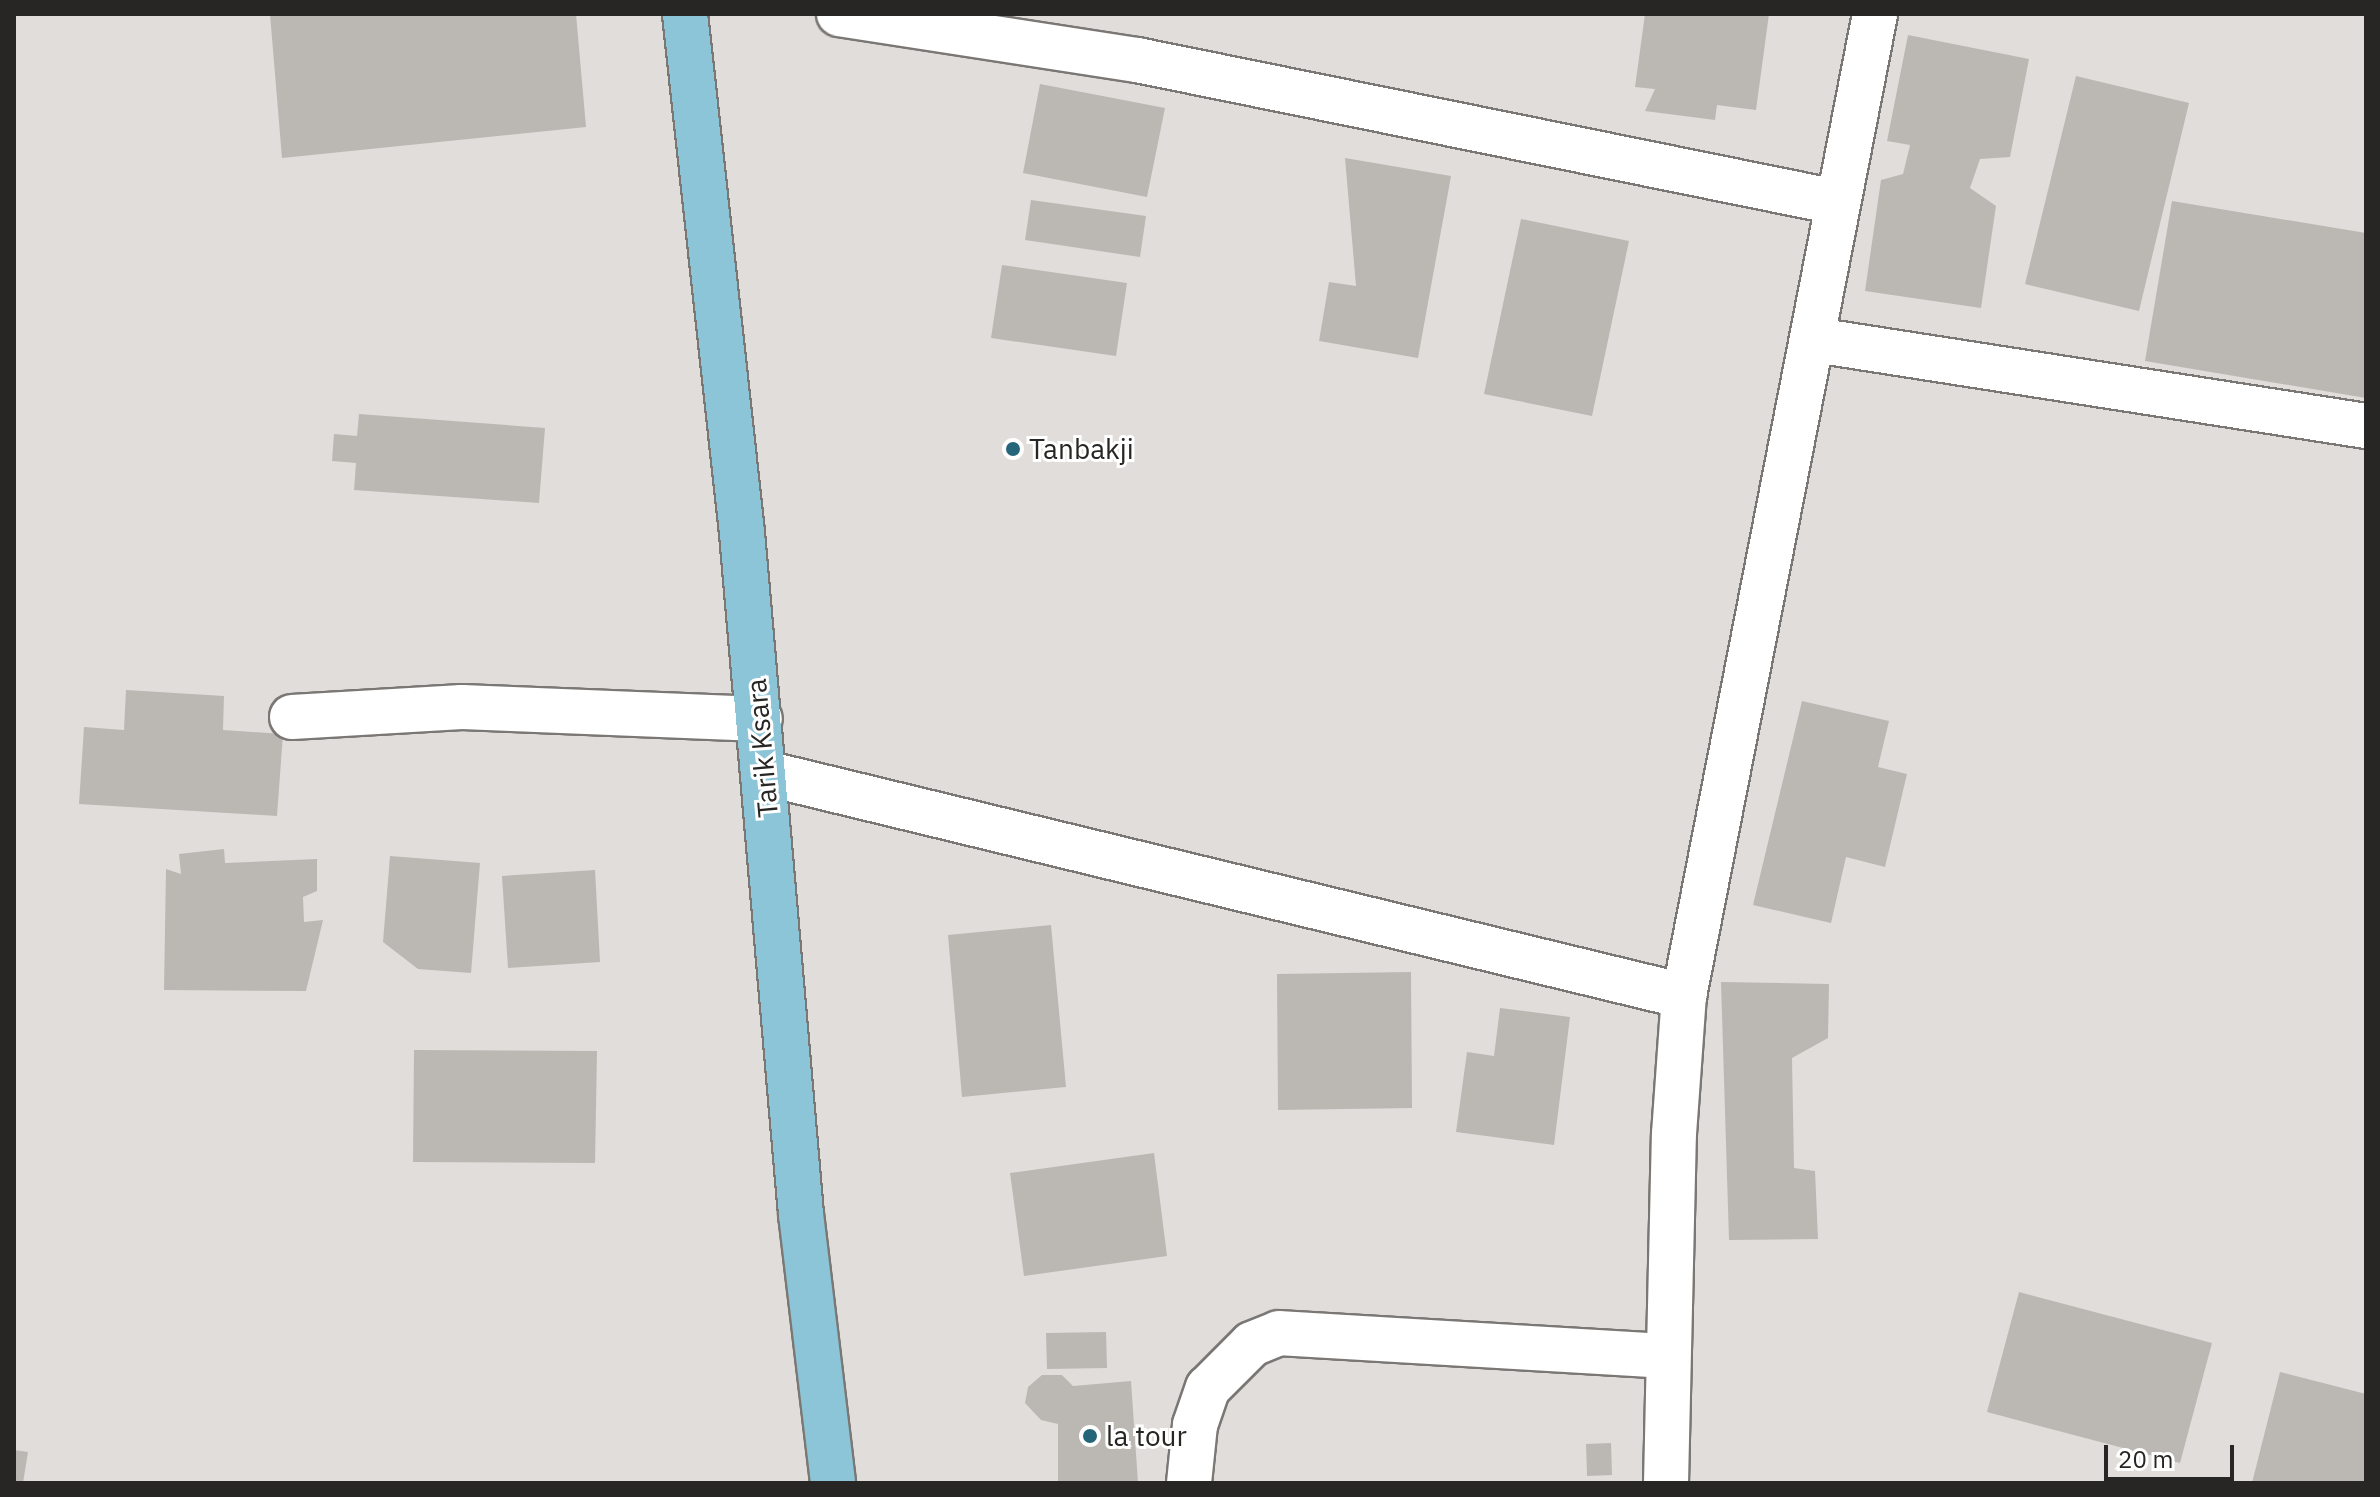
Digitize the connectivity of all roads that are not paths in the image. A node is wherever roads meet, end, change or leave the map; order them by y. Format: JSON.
{"nodes":[{"id":1,"x":685,"y":14,"type":"edge"},
{"id":2,"x":839,"y":14,"type":"edge"},
{"id":3,"x":1875,"y":14,"type":"edge"},
{"id":4,"x":1836,"y":202,"type":"junction"},
{"id":5,"x":1815,"y":340,"type":"junction"},
{"id":6,"x":2366,"y":426,"type":"edge"},
{"id":7,"x":292,"y":717,"type":"dead end"},
{"id":8,"x":760,"y":719,"type":"junction"},
{"id":9,"x":765,"y":773,"type":"junction"},
{"id":10,"x":1684,"y":996,"type":"junction"},
{"id":11,"x":1667,"y":1356,"type":"junction"},
{"id":12,"x":1669,"y":1482,"type":"edge"},
{"id":13,"x":833,"y":1483,"type":"edge"},
{"id":14,"x":1189,"y":1483,"type":"edge"}],
"edges":[{"from":1,"to":8,"type":"main road","name":"Tarik Ksara"},
{"from":2,"to":4,"type":"street"},
{"from":3,"to":4,"type":"street"},
{"from":4,"to":5,"type":"street"},
{"from":5,"to":6,"type":"street"},
{"from":5,"to":10,"type":"street"},
{"from":7,"to":8,"type":"street"},
{"from":8,"to":9,"type":"main road","name":"Tarik Ksara"},
{"from":9,"to":10,"type":"street"},
{"from":9,"to":13,"type":"main road","name":"Tarik Ksara"},
{"from":10,"to":11,"type":"street"},
{"from":11,"to":12,"type":"street"},
{"from":11,"to":14,"type":"street"}]}
